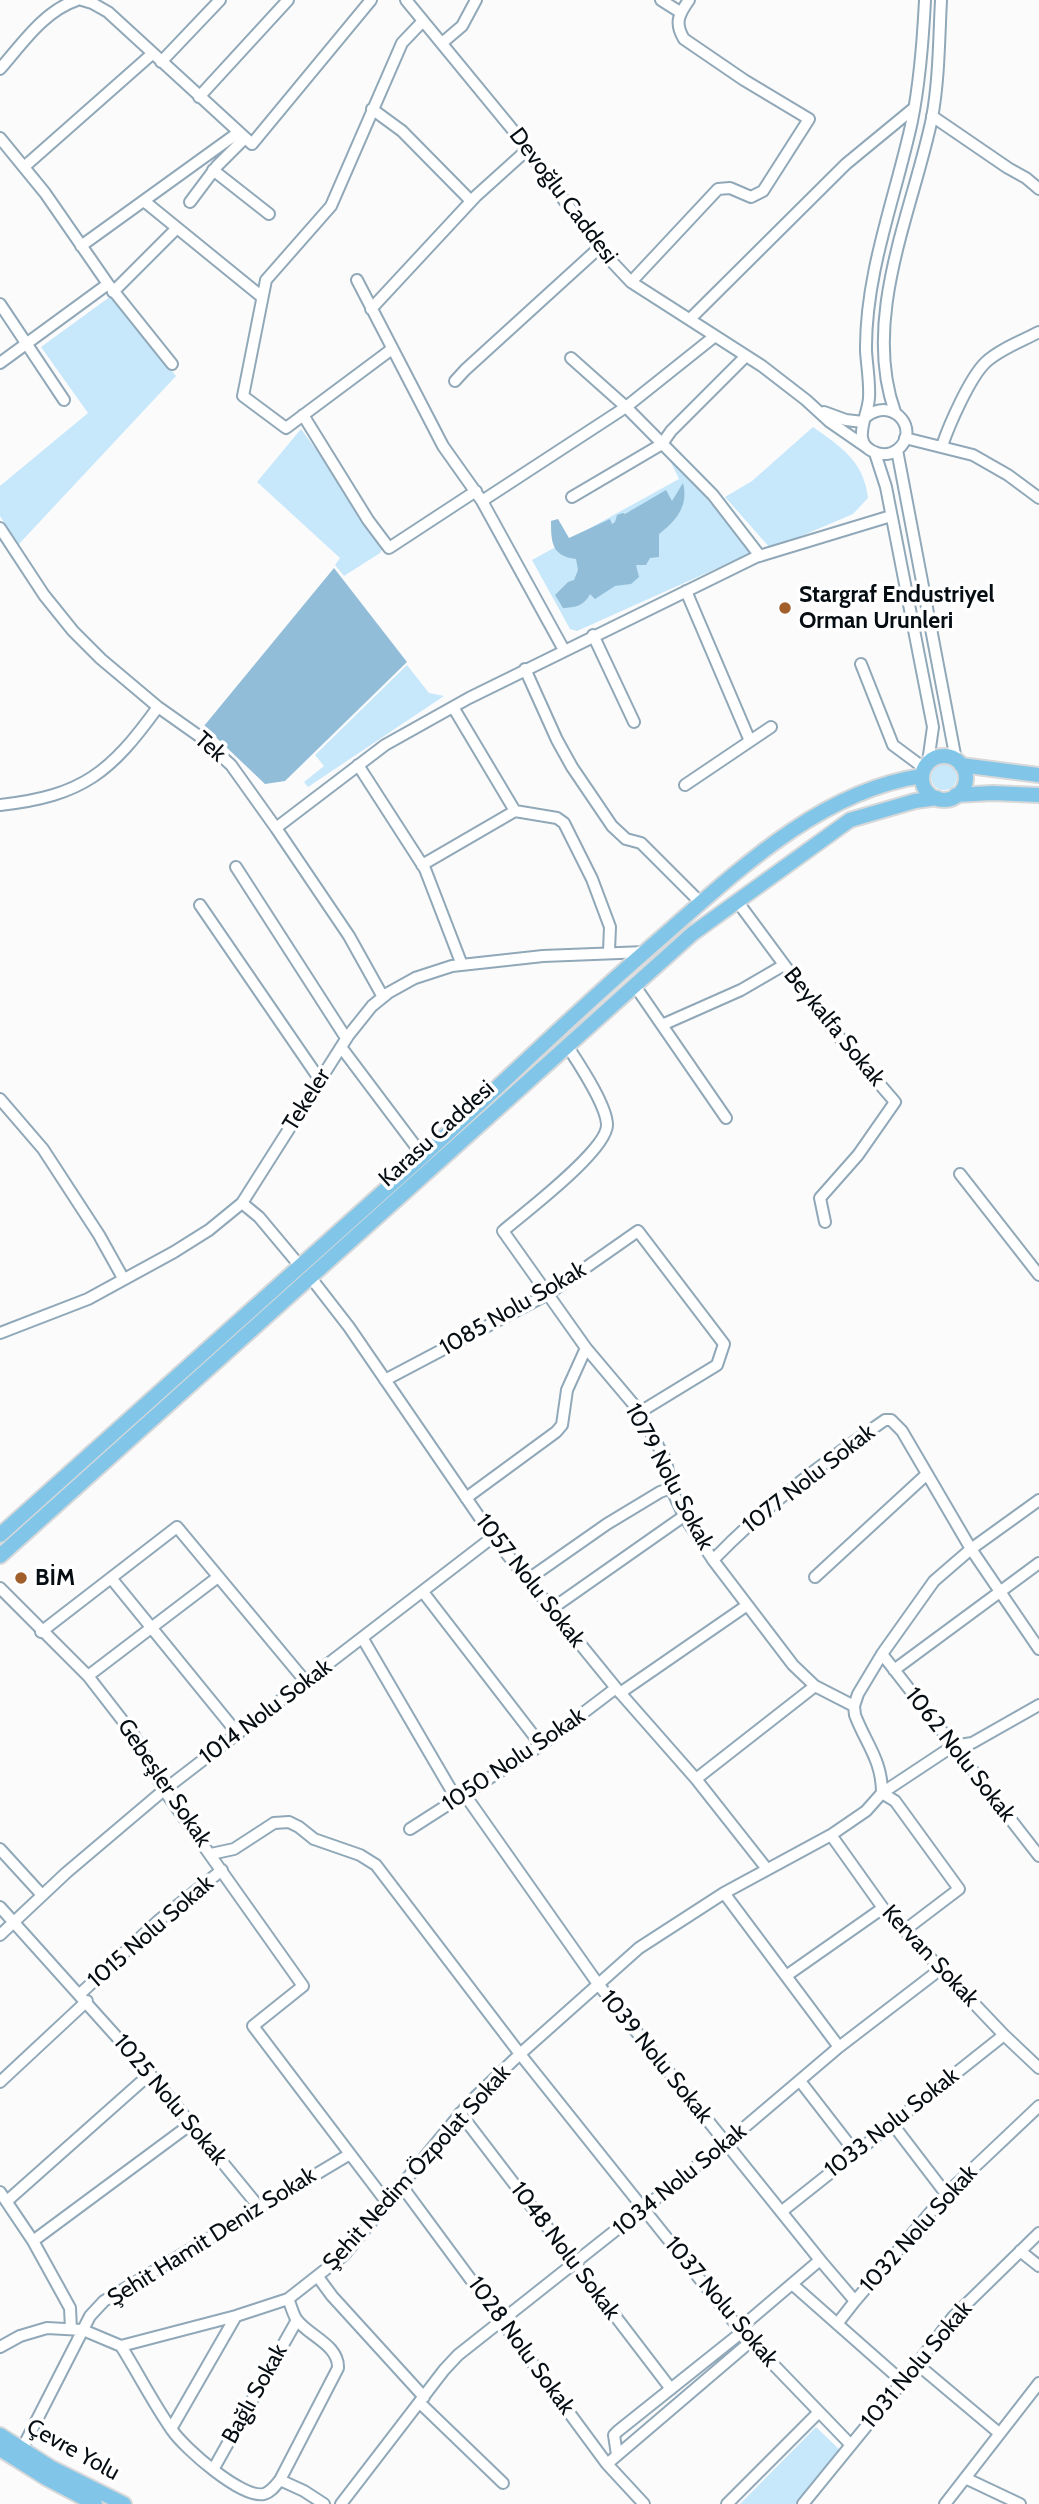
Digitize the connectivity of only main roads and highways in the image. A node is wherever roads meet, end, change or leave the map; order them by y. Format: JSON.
{"nodes":[{"id":1,"x":959,"y":762,"type":"junction"},
{"id":2,"x":925,"y":769,"type":"junction"},
{"id":3,"x":1039,"y":775,"type":"edge"},
{"id":4,"x":956,"y":795,"type":"junction"},
{"id":5,"x":1039,"y":795,"type":"edge"},
{"id":6,"x":937,"y":798,"type":"junction"},
{"id":7,"x":0,"y":1535,"type":"edge"},
{"id":8,"x":0,"y":1556,"type":"edge"},
{"id":9,"x":0,"y":2435,"type":"edge"},
{"id":10,"x":0,"y":2449,"type":"edge"},
{"id":11,"x":95,"y":2504,"type":"edge"},
{"id":12,"x":124,"y":2504,"type":"edge"}],
"edges":[{"from":1,"to":2,"type":"main road"},
{"from":1,"to":3,"type":"main road"},
{"from":1,"to":4,"type":"main road"},
{"from":2,"to":6,"type":"main road"},
{"from":2,"to":7,"type":"main road","name":"Karasu Caddesi"},
{"from":4,"to":5,"type":"main road"},
{"from":4,"to":6,"type":"main road"},
{"from":6,"to":8,"type":"main road","name":"Karasu Caddesi"},
{"from":9,"to":12,"type":"main road","name":"Çevre Yolu"},
{"from":10,"to":11,"type":"main road","name":"Çevre Yolu"}]}
